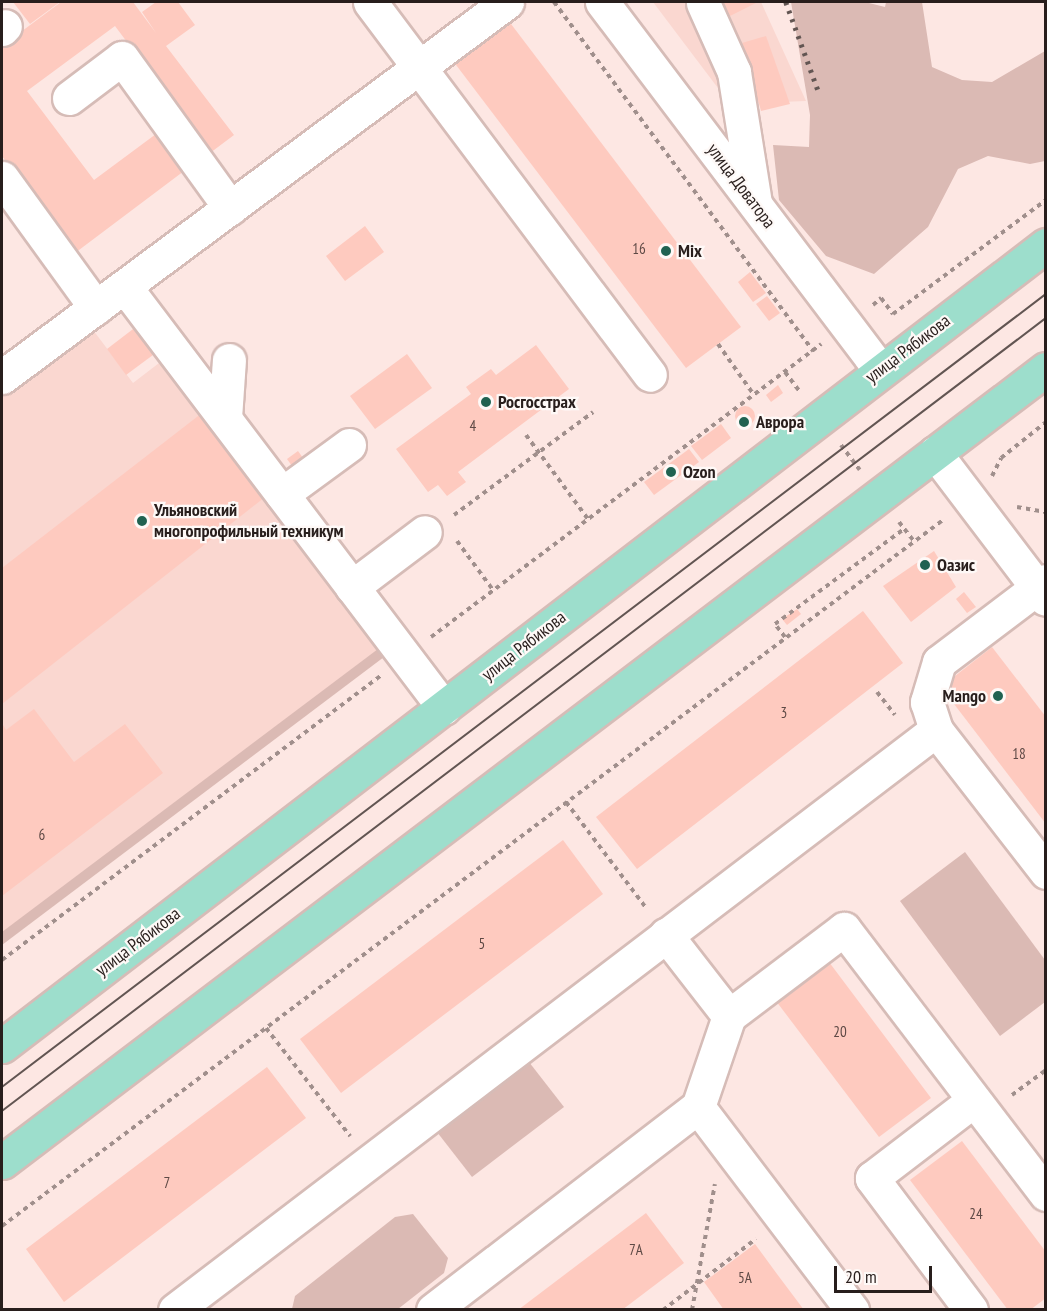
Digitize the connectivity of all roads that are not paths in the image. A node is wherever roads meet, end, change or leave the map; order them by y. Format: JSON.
{"nodes":[{"id":1,"x":370,"y":2,"type":"edge"},
{"id":2,"x":507,"y":2,"type":"edge"},
{"id":3,"x":602,"y":2,"type":"edge"},
{"id":4,"x":703,"y":3,"type":"edge"},
{"id":5,"x":419,"y":67,"type":"junction"},
{"id":6,"x":69,"y":98,"type":"dead end"},
{"id":7,"x":2,"y":178,"type":"edge"},
{"id":8,"x":755,"y":204,"type":"junction"},
{"id":9,"x":230,"y":208,"type":"junction"},
{"id":10,"x":1046,"y":245,"type":"edge"},
{"id":11,"x":125,"y":286,"type":"junction"},
{"id":12,"x":96,"y":308,"type":"junction"},
{"id":13,"x":230,"y":360,"type":"dead end"},
{"id":14,"x":1046,"y":369,"type":"edge"},
{"id":15,"x":880,"y":370,"type":"junction"},
{"id":16,"x":650,"y":375,"type":"dead end"},
{"id":17,"x":2,"y":377,"type":"edge"},
{"id":18,"x":225,"y":418,"type":"junction"},
{"id":19,"x":349,"y":445,"type":"dead end"},
{"id":20,"x":935,"y":453,"type":"junction"},
{"id":21,"x":282,"y":494,"type":"junction"},
{"id":22,"x":440,"y":529,"type":"road end"},
{"id":23,"x":352,"y":587,"type":"junction"},
{"id":24,"x":1043,"y":589,"type":"edge"},
{"id":25,"x":444,"y":708,"type":"junction"},
{"id":26,"x":936,"y":730,"type":"junction"},
{"id":27,"x":1046,"y":872,"type":"edge"},
{"id":28,"x":666,"y":934,"type":"junction"},
{"id":29,"x":729,"y":1016,"type":"junction"},
{"id":30,"x":2,"y":1045,"type":"edge"},
{"id":31,"x":698,"y":1107,"type":"junction"},
{"id":32,"x":980,"y":1107,"type":"junction"},
{"id":33,"x":2,"y":1162,"type":"edge"},
{"id":34,"x":1046,"y":1194,"type":"edge"},
{"id":35,"x":175,"y":1310,"type":"edge"},
{"id":36,"x":433,"y":1310,"type":"edge"},
{"id":37,"x":852,"y":1310,"type":"edge"},
{"id":38,"x":971,"y":1310,"type":"edge"}],
"edges":[{"from":1,"to":5,"type":"street"},
{"from":2,"to":5,"type":"street"},
{"from":3,"to":8,"type":"street","name":"улица Доватора"},
{"from":4,"to":8,"type":"street"},
{"from":5,"to":9,"type":"street"},
{"from":5,"to":16,"type":"street"},
{"from":6,"to":9,"type":"street"},
{"from":7,"to":12,"type":"street"},
{"from":8,"to":15,"type":"street","name":"улица Доватора"},
{"from":9,"to":11,"type":"street"},
{"from":10,"to":15,"type":"main road","name":"улица Рябикова"},
{"from":11,"to":12,"type":"street"},
{"from":11,"to":18,"type":"street"},
{"from":12,"to":17,"type":"street"},
{"from":13,"to":18,"type":"street"},
{"from":14,"to":20,"type":"main road"},
{"from":15,"to":25,"type":"main road","name":"улица Рябикова"},
{"from":18,"to":21,"type":"street"},
{"from":19,"to":21,"type":"street"},
{"from":20,"to":24,"type":"street"},
{"from":20,"to":33,"type":"main road"},
{"from":21,"to":23,"type":"street"},
{"from":22,"to":23,"type":"street"},
{"from":23,"to":25,"type":"street"},
{"from":24,"to":26,"type":"street"},
{"from":25,"to":30,"type":"main road","name":"улица Рябикова"},
{"from":26,"to":27,"type":"street"},
{"from":26,"to":28,"type":"street"},
{"from":28,"to":29,"type":"street"},
{"from":28,"to":35,"type":"street"},
{"from":29,"to":31,"type":"street"},
{"from":29,"to":32,"type":"street"},
{"from":31,"to":36,"type":"street"},
{"from":31,"to":37,"type":"street"},
{"from":32,"to":34,"type":"street"},
{"from":32,"to":38,"type":"street"}]}
